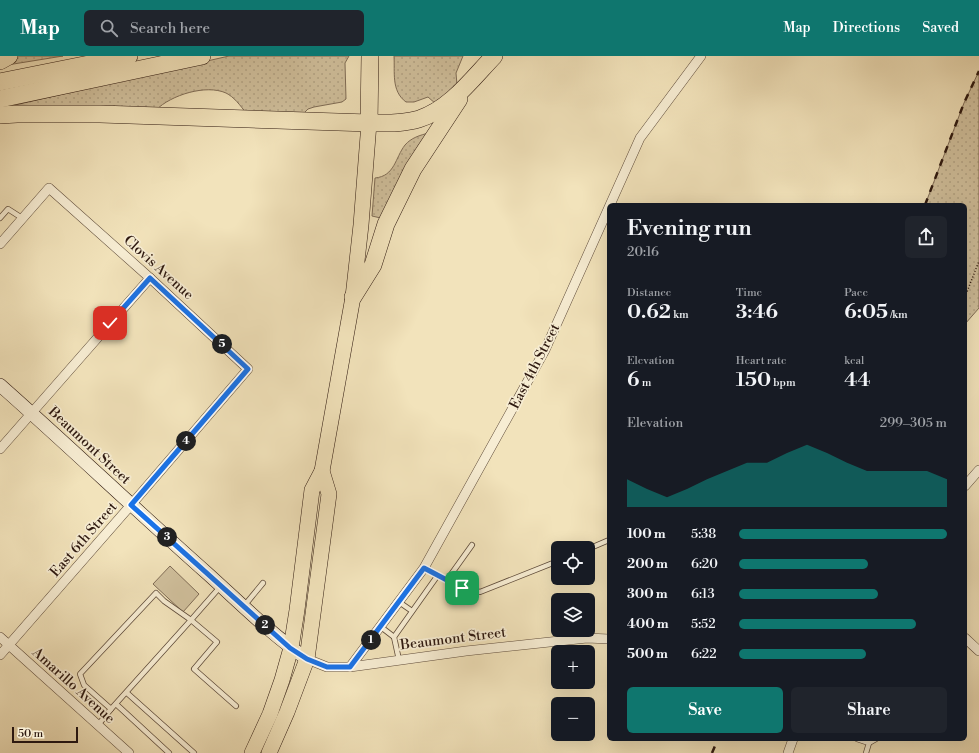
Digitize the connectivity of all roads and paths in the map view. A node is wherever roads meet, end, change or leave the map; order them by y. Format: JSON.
{"nodes":[{"id":1,"x":9,"y":56,"type":"edge"},
{"id":2,"x":129,"y":56,"type":"edge"},
{"id":3,"x":202,"y":56,"type":"edge"},
{"id":4,"x":370,"y":56,"type":"edge"},
{"id":5,"x":494,"y":56,"type":"edge"},
{"id":6,"x":701,"y":56,"type":"edge"},
{"id":7,"x":0,"y":61,"type":"edge"},
{"id":8,"x":0,"y":82,"type":"edge"},
{"id":9,"x":467,"y":85,"type":"junction"},
{"id":10,"x":0,"y":99,"type":"edge"},
{"id":11,"x":0,"y":115,"type":"edge"},
{"id":12,"x":369,"y":123,"type":"junction"},
{"id":13,"x":611,"y":203,"type":"edge"},
{"id":14,"x":607,"y":212,"type":"edge"},
{"id":15,"x":0,"y":218,"type":"edge"},
{"id":16,"x":22,"y":218,"type":"junction"},
{"id":17,"x":0,"y":244,"type":"edge"},
{"id":18,"x":979,"y":261,"type":"edge"},
{"id":19,"x":150,"y":278,"type":"junction"},
{"id":20,"x":967,"y":292,"type":"edge"},
{"id":21,"x":353,"y":297,"type":"junction"},
{"id":22,"x":248,"y":369,"type":"joint"},
{"id":23,"x":0,"y":385,"type":"edge"},
{"id":24,"x":32,"y":413,"type":"junction"},
{"id":25,"x":0,"y":449,"type":"edge"},
{"id":26,"x":979,"y":470,"type":"edge"},
{"id":27,"x":322,"y":471,"type":"junction"},
{"id":28,"x":967,"y":484,"type":"edge"},
{"id":29,"x":131,"y":505,"type":"junction"},
{"id":30,"x":607,"y":541,"type":"edge"},
{"id":31,"x":472,"y":545,"type":"dead end"},
{"id":32,"x":595,"y":546,"type":"edge"},
{"id":33,"x":551,"y":564,"type":"edge"},
{"id":34,"x":424,"y":568,"type":"junction"},
{"id":35,"x":438,"y":575,"type":"junction"},
{"id":36,"x":447,"y":580,"type":"junction"},
{"id":37,"x":263,"y":583,"type":"dead end"},
{"id":38,"x":221,"y":586,"type":"junction"},
{"id":39,"x":399,"y":602,"type":"junction"},
{"id":40,"x":244,"y":606,"type":"junction"},
{"id":41,"x":412,"y":611,"type":"junction"},
{"id":42,"x":191,"y":620,"type":"junction"},
{"id":43,"x":381,"y":627,"type":"junction"},
{"id":44,"x":0,"y":637,"type":"edge"},
{"id":45,"x":394,"y":637,"type":"junction"},
{"id":46,"x":607,"y":639,"type":"edge"},
{"id":47,"x":967,"y":640,"type":"edge"},
{"id":48,"x":9,"y":645,"type":"junction"},
{"id":49,"x":290,"y":648,"type":"junction"},
{"id":50,"x":979,"y":651,"type":"edge"},
{"id":51,"x":0,"y":655,"type":"edge"},
{"id":52,"x":307,"y":659,"type":"junction"},
{"id":53,"x":399,"y":660,"type":"junction"},
{"id":54,"x":350,"y":667,"type":"junction"},
{"id":55,"x":127,"y":693,"type":"junction"},
{"id":56,"x":116,"y":704,"type":"junction"},
{"id":57,"x":236,"y":706,"type":"dead end"},
{"id":58,"x":111,"y":709,"type":"junction"},
{"id":59,"x":98,"y":725,"type":"junction"},
{"id":60,"x":792,"y":741,"type":"edge"},
{"id":61,"x":863,"y":741,"type":"edge"},
{"id":62,"x":872,"y":741,"type":"edge"},
{"id":63,"x":869,"y":743,"type":"junction"},
{"id":64,"x":128,"y":753,"type":"edge"},
{"id":65,"x":169,"y":753,"type":"edge"},
{"id":66,"x":194,"y":753,"type":"edge"},
{"id":67,"x":252,"y":753,"type":"edge"},
{"id":68,"x":269,"y":753,"type":"edge"},
{"id":69,"x":788,"y":753,"type":"edge"},
{"id":70,"x":866,"y":753,"type":"edge"}],
"edges":[{"from":1,"to":7,"type":"highway"},
{"from":2,"to":8,"type":"highway"},
{"from":3,"to":10,"type":"highway"},
{"from":4,"to":12,"type":"highway"},
{"from":5,"to":9,"type":"highway"},
{"from":6,"to":13,"type":"street","name":"East 4th Street"},
{"from":9,"to":12,"type":"highway"},
{"from":9,"to":21,"type":"highway"},
{"from":11,"to":12,"type":"highway"},
{"from":12,"to":21,"type":"main road"},
{"from":14,"to":34,"type":"street","name":"East 4th Street"},
{"from":15,"to":16,"type":"lane"},
{"from":16,"to":17,"type":"street"},
{"from":16,"to":19,"type":"street","name":"Clovis Avenue"},
{"from":18,"to":20,"type":"path"},
{"from":19,"to":22,"type":"street","name":"Clovis Avenue"},
{"from":19,"to":24,"type":"street"},
{"from":21,"to":27,"type":"main road"},
{"from":22,"to":29,"type":"street","name":"East 6th Street"},
{"from":23,"to":24,"type":"street","name":"Beaumont Street"},
{"from":24,"to":25,"type":"street"},
{"from":24,"to":29,"type":"street","name":"Beaumont Street"},
{"from":26,"to":28,"type":"street"},
{"from":27,"to":49,"type":"main road"},
{"from":27,"to":52,"type":"main road"},
{"from":29,"to":38,"type":"street","name":"Beaumont Street"},
{"from":29,"to":48,"type":"street","name":"East 6th Street"},
{"from":30,"to":32,"type":"lane"},
{"from":31,"to":36,"type":"lane"},
{"from":33,"to":36,"type":"lane"},
{"from":34,"to":35,"type":"lane"},
{"from":34,"to":39,"type":"street","name":"East 4th Street"},
{"from":35,"to":36,"type":"lane"},
{"from":35,"to":41,"type":"lane"},
{"from":37,"to":40,"type":"lane"},
{"from":38,"to":40,"type":"street","name":"Beaumont Street"},
{"from":38,"to":42,"type":"lane"},
{"from":39,"to":41,"type":"lane"},
{"from":39,"to":43,"type":"street","name":"East 4th Street"},
{"from":40,"to":49,"type":"street","name":"Beaumont Street"},
{"from":41,"to":45,"type":"lane"},
{"from":42,"to":55,"type":"lane"},
{"from":42,"to":57,"type":"lane"},
{"from":42,"to":58,"type":"lane"},
{"from":43,"to":45,"type":"lane"},
{"from":43,"to":54,"type":"street","name":"East 4th Street"},
{"from":44,"to":48,"type":"street","name":"Amarillo Avenue"},
{"from":45,"to":53,"type":"lane"},
{"from":46,"to":53,"type":"street","name":"Beaumont Street"},
{"from":47,"to":50,"type":"street"},
{"from":48,"to":51,"type":"street","name":"East 6th Street"},
{"from":48,"to":59,"type":"street","name":"Amarillo Avenue"},
{"from":49,"to":52,"type":"street","name":"Beaumont Street"},
{"from":49,"to":67,"type":"main road"},
{"from":52,"to":54,"type":"street","name":"Beaumont Street"},
{"from":52,"to":68,"type":"main road"},
{"from":53,"to":54,"type":"street","name":"Beaumont Street"},
{"from":55,"to":56,"type":"lane"},
{"from":55,"to":66,"type":"lane"},
{"from":56,"to":58,"type":"lane"},
{"from":56,"to":65,"type":"lane"},
{"from":58,"to":59,"type":"lane"},
{"from":59,"to":64,"type":"street","name":"Amarillo Avenue"},
{"from":60,"to":69,"type":"street"},
{"from":61,"to":63,"type":"lane"},
{"from":62,"to":63,"type":"lane"},
{"from":63,"to":70,"type":"lane"}]}
